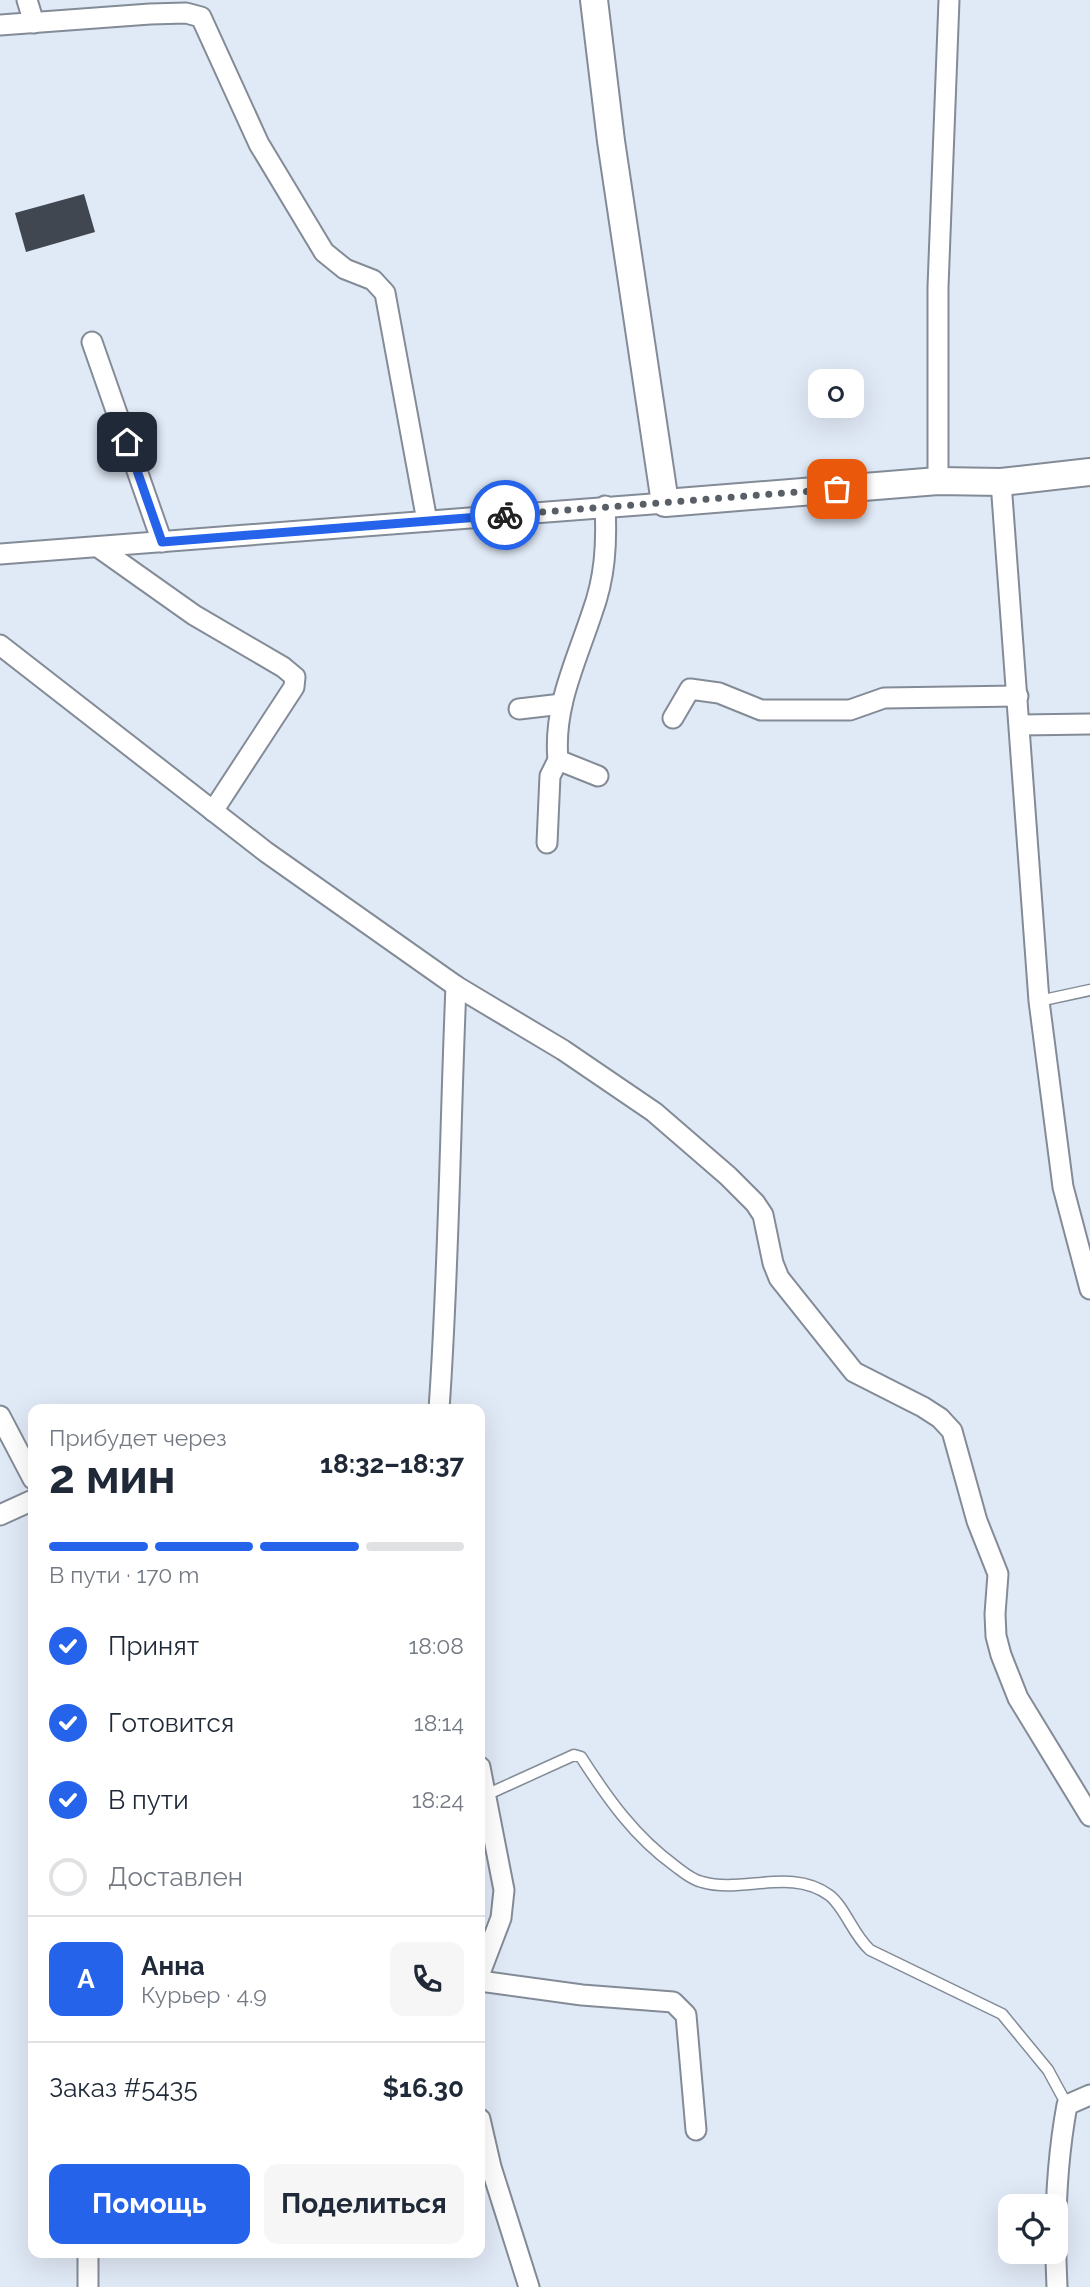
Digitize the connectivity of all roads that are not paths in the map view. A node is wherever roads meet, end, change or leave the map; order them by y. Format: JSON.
{"nodes":[{"id":1,"x":27,"y":0,"type":"edge"},
{"id":2,"x":594,"y":0,"type":"edge"},
{"id":3,"x":948,"y":0,"type":"edge"},
{"id":4,"x":149,"y":7,"type":"edge"},
{"id":5,"x":34,"y":23,"type":"junction"},
{"id":6,"x":0,"y":25,"type":"edge"},
{"id":7,"x":92,"y":342,"type":"dead end"},
{"id":8,"x":1090,"y":472,"type":"edge"},
{"id":9,"x":938,"y":481,"type":"junction"},
{"id":10,"x":1001,"y":482,"type":"junction"},
{"id":11,"x":665,"y":503,"type":"junction"},
{"id":12,"x":605,"y":506,"type":"junction"},
{"id":13,"x":427,"y":521,"type":"junction"},
{"id":14,"x":162,"y":542,"type":"junction"},
{"id":15,"x":98,"y":547,"type":"junction"},
{"id":16,"x":0,"y":554,"type":"edge"},
{"id":17,"x":0,"y":645,"type":"edge"},
{"id":18,"x":1018,"y":696,"type":"junction"},
{"id":19,"x":562,"y":704,"type":"junction"},
{"id":20,"x":519,"y":709,"type":"dead end"},
{"id":21,"x":673,"y":718,"type":"dead end"},
{"id":22,"x":1090,"y":724,"type":"edge"},
{"id":23,"x":1020,"y":725,"type":"junction"},
{"id":24,"x":558,"y":760,"type":"junction"},
{"id":25,"x":598,"y":776,"type":"dead end"},
{"id":26,"x":213,"y":811,"type":"junction"},
{"id":27,"x":547,"y":843,"type":"dead end"},
{"id":28,"x":456,"y":986,"type":"junction"},
{"id":29,"x":1090,"y":990,"type":"edge"},
{"id":30,"x":1039,"y":1000,"type":"junction"},
{"id":31,"x":1090,"y":1289,"type":"edge"},
{"id":32,"x":439,"y":1404,"type":"edge"},
{"id":33,"x":0,"y":1416,"type":"edge"},
{"id":34,"x":28,"y":1469,"type":"edge"},
{"id":35,"x":28,"y":1502,"type":"edge"},
{"id":36,"x":0,"y":1514,"type":"edge"},
{"id":37,"x":485,"y":1790,"type":"edge"},
{"id":38,"x":486,"y":1795,"type":"junction"},
{"id":39,"x":1090,"y":1816,"type":"edge"},
{"id":40,"x":485,"y":1960,"type":"edge"},
{"id":41,"x":485,"y":1982,"type":"edge"},
{"id":42,"x":1090,"y":2095,"type":"edge"},
{"id":43,"x":1067,"y":2105,"type":"junction"},
{"id":44,"x":696,"y":2130,"type":"dead end"},
{"id":45,"x":485,"y":2141,"type":"edge"},
{"id":46,"x":88,"y":2258,"type":"edge"},
{"id":47,"x":88,"y":2287,"type":"edge"},
{"id":48,"x":529,"y":2287,"type":"edge"},
{"id":49,"x":1057,"y":2287,"type":"edge"}],
"edges":[{"from":1,"to":5,"type":"street"},
{"from":2,"to":11,"type":"main road"},
{"from":3,"to":9,"type":"street"},
{"from":4,"to":5,"type":"street"},
{"from":4,"to":13,"type":"street"},
{"from":5,"to":6,"type":"street"},
{"from":7,"to":14,"type":"street"},
{"from":8,"to":10,"type":"main road"},
{"from":9,"to":10,"type":"main road"},
{"from":9,"to":11,"type":"main road"},
{"from":10,"to":18,"type":"street"},
{"from":11,"to":12,"type":"street"},
{"from":12,"to":13,"type":"street"},
{"from":12,"to":19,"type":"street"},
{"from":13,"to":14,"type":"street"},
{"from":14,"to":15,"type":"street"},
{"from":15,"to":16,"type":"street"},
{"from":15,"to":26,"type":"street"},
{"from":17,"to":26,"type":"street"},
{"from":18,"to":21,"type":"street"},
{"from":18,"to":23,"type":"street"},
{"from":19,"to":20,"type":"street"},
{"from":19,"to":24,"type":"street"},
{"from":22,"to":23,"type":"street"},
{"from":23,"to":30,"type":"street"},
{"from":24,"to":25,"type":"street"},
{"from":24,"to":27,"type":"street"},
{"from":26,"to":28,"type":"street"},
{"from":28,"to":32,"type":"street"},
{"from":28,"to":39,"type":"street"},
{"from":29,"to":30,"type":"lane"},
{"from":30,"to":31,"type":"street"},
{"from":33,"to":34,"type":"street"},
{"from":35,"to":36,"type":"street"},
{"from":37,"to":38,"type":"street"},
{"from":38,"to":40,"type":"street"},
{"from":38,"to":43,"type":"lane"},
{"from":41,"to":44,"type":"street"},
{"from":42,"to":43,"type":"street"},
{"from":43,"to":49,"type":"street"},
{"from":45,"to":48,"type":"street"},
{"from":46,"to":47,"type":"street"}]}
